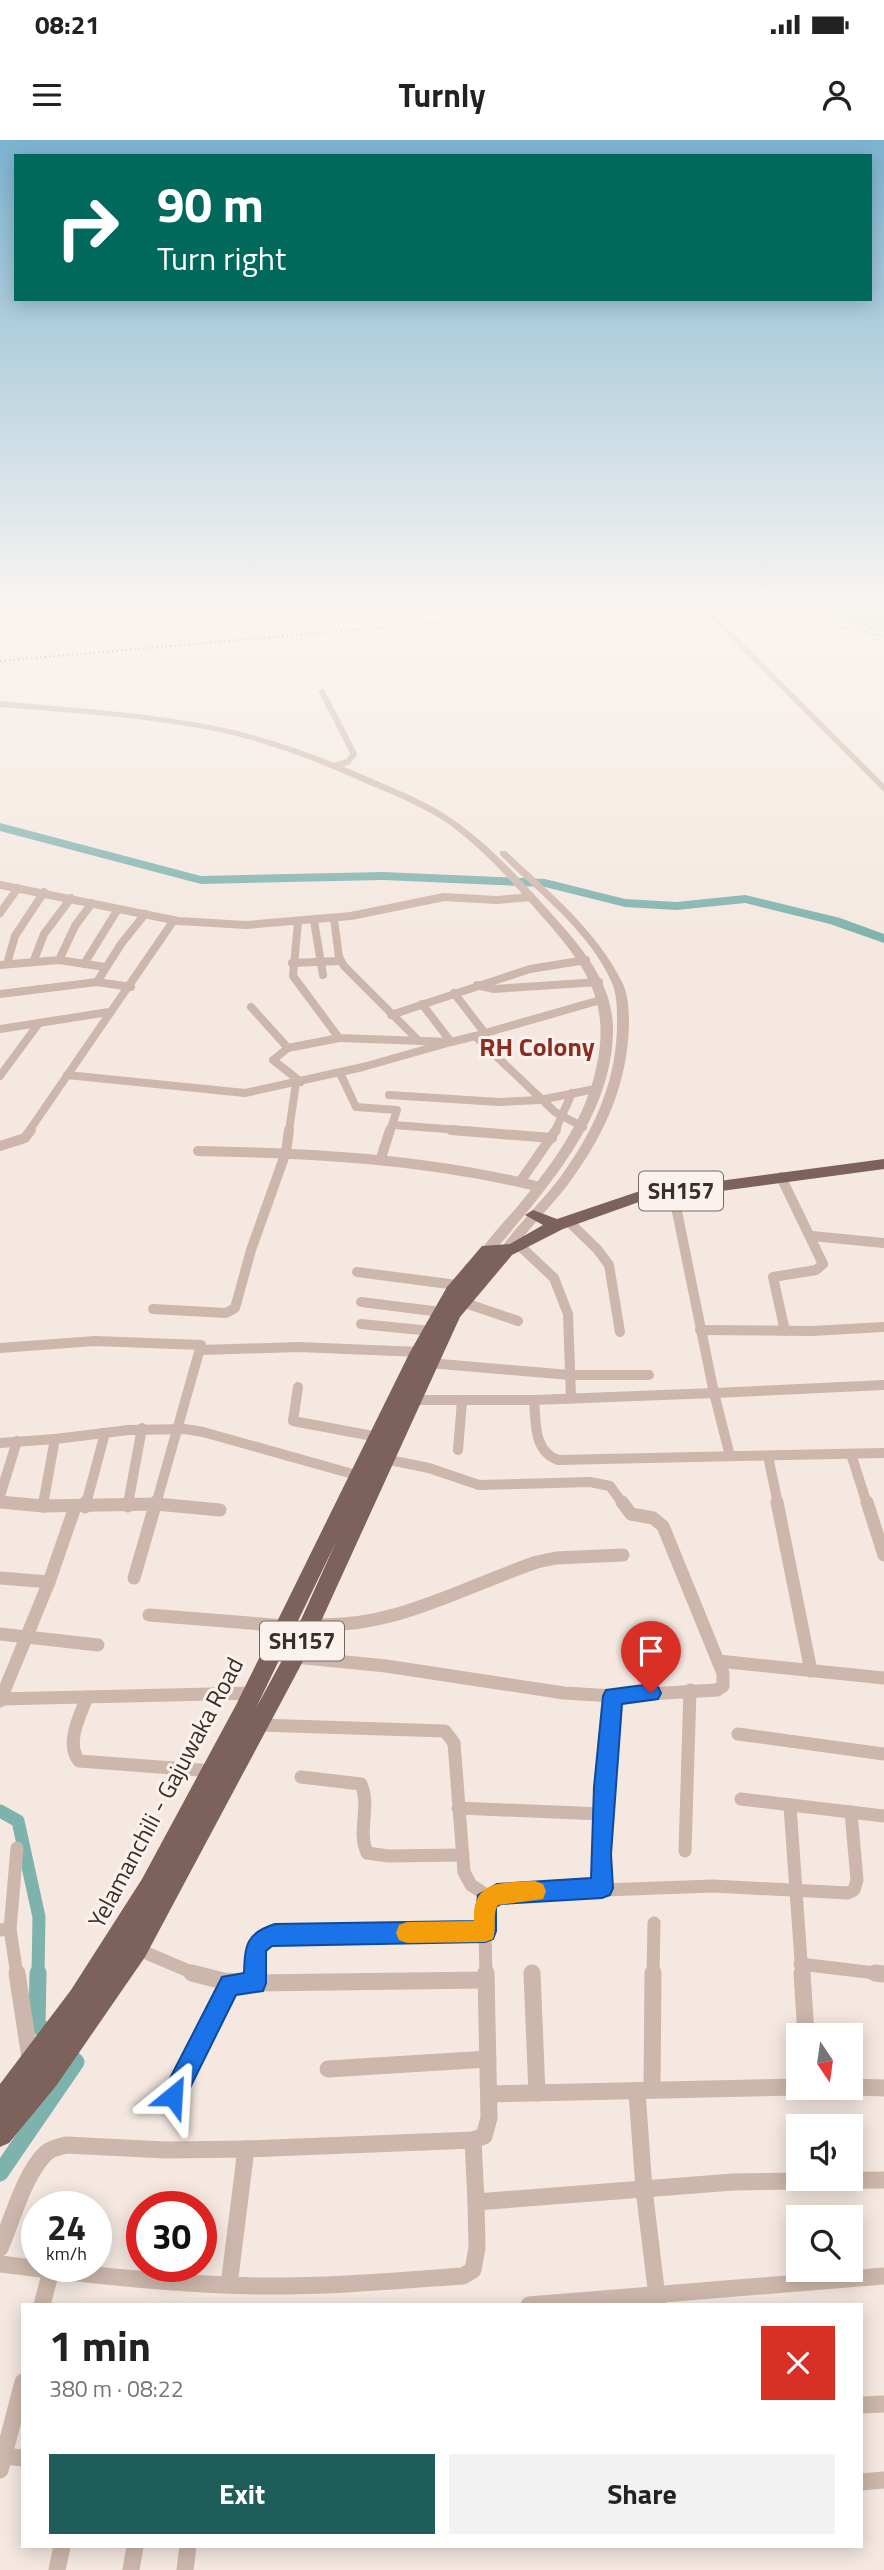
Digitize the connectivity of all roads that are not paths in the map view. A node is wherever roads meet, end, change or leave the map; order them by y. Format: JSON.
{"nodes":[{"id":1,"x":134,"y":717,"type":"edge"},
{"id":2,"x":186,"y":717,"type":"edge"},
{"id":3,"x":335,"y":717,"type":"edge"},
{"id":4,"x":813,"y":717,"type":"edge"},
{"id":5,"x":339,"y":765,"type":"junction"},
{"id":6,"x":884,"y":789,"type":"edge"},
{"id":7,"x":0,"y":885,"type":"edge"},
{"id":8,"x":18,"y":888,"type":"junction"},
{"id":9,"x":44,"y":892,"type":"junction"},
{"id":10,"x":534,"y":894,"type":"junction"},
{"id":11,"x":71,"y":898,"type":"junction"},
{"id":12,"x":92,"y":903,"type":"junction"},
{"id":13,"x":118,"y":909,"type":"junction"},
{"id":14,"x":0,"y":913,"type":"edge"},
{"id":15,"x":145,"y":914,"type":"junction"},
{"id":16,"x":334,"y":919,"type":"junction"},
{"id":17,"x":176,"y":920,"type":"junction"},
{"id":18,"x":314,"y":921,"type":"junction"},
{"id":19,"x":298,"y":922,"type":"junction"},
{"id":20,"x":34,"y":960,"type":"junction"},
{"id":21,"x":60,"y":960,"type":"junction"},
{"id":22,"x":340,"y":961,"type":"junction"},
{"id":23,"x":576,"y":961,"type":"junction"},
{"id":24,"x":321,"y":962,"type":"junction"},
{"id":25,"x":292,"y":963,"type":"junction"},
{"id":26,"x":84,"y":964,"type":"junction"},
{"id":27,"x":3,"y":965,"type":"edge"},
{"id":28,"x":105,"y":967,"type":"junction"},
{"id":29,"x":323,"y":975,"type":"dead end"},
{"id":30,"x":97,"y":982,"type":"junction"},
{"id":31,"x":594,"y":982,"type":"junction"},
{"id":32,"x":476,"y":985,"type":"junction"},
{"id":33,"x":131,"y":986,"type":"junction"},
{"id":34,"x":454,"y":993,"type":"junction"},
{"id":35,"x":0,"y":994,"type":"edge"},
{"id":36,"x":604,"y":999,"type":"junction"},
{"id":37,"x":422,"y":1004,"type":"junction"},
{"id":38,"x":251,"y":1007,"type":"dead end"},
{"id":39,"x":108,"y":1012,"type":"junction"},
{"id":40,"x":391,"y":1014,"type":"junction"},
{"id":41,"x":39,"y":1023,"type":"junction"},
{"id":42,"x":0,"y":1029,"type":"edge"},
{"id":43,"x":480,"y":1034,"type":"junction"},
{"id":44,"x":339,"y":1038,"type":"junction"},
{"id":45,"x":417,"y":1039,"type":"junction"},
{"id":46,"x":451,"y":1042,"type":"junction"},
{"id":47,"x":288,"y":1048,"type":"junction"},
{"id":48,"x":602,"y":1062,"type":"junction"},
{"id":49,"x":620,"y":1064,"type":"junction"},
{"id":50,"x":340,"y":1073,"type":"junction"},
{"id":51,"x":67,"y":1075,"type":"junction"},
{"id":52,"x":0,"y":1076,"type":"edge"},
{"id":53,"x":298,"y":1082,"type":"junction"},
{"id":54,"x":595,"y":1089,"type":"junction"},
{"id":55,"x":572,"y":1093,"type":"junction"},
{"id":56,"x":388,"y":1095,"type":"dead end"},
{"id":57,"x":540,"y":1100,"type":"junction"},
{"id":58,"x":563,"y":1118,"type":"junction"},
{"id":59,"x":394,"y":1125,"type":"junction"},
{"id":60,"x":583,"y":1127,"type":"junction"},
{"id":61,"x":552,"y":1138,"type":"junction"},
{"id":62,"x":0,"y":1146,"type":"edge"},
{"id":63,"x":198,"y":1151,"type":"dead end"},
{"id":64,"x":286,"y":1152,"type":"junction"},
{"id":65,"x":381,"y":1158,"type":"junction"},
{"id":66,"x":884,"y":1164,"type":"edge"},
{"id":67,"x":781,"y":1177,"type":"junction"},
{"id":68,"x":520,"y":1182,"type":"junction"},
{"id":69,"x":540,"y":1188,"type":"junction"},
{"id":70,"x":673,"y":1192,"type":"junction"},
{"id":71,"x":533,"y":1214,"type":"junction"},
{"id":72,"x":563,"y":1223,"type":"junction"},
{"id":73,"x":812,"y":1236,"type":"junction"},
{"id":74,"x":884,"y":1243,"type":"edge"},
{"id":75,"x":505,"y":1249,"type":"junction"},
{"id":76,"x":357,"y":1272,"type":"dead end"},
{"id":77,"x":460,"y":1294,"type":"junction"},
{"id":78,"x":361,"y":1302,"type":"dead end"},
{"id":79,"x":153,"y":1309,"type":"dead end"},
{"id":80,"x":442,"y":1312,"type":"junction"},
{"id":81,"x":518,"y":1321,"type":"dead end"},
{"id":82,"x":361,"y":1324,"type":"dead end"},
{"id":83,"x":884,"y":1327,"type":"edge"},
{"id":84,"x":700,"y":1330,"type":"junction"},
{"id":85,"x":431,"y":1331,"type":"junction"},
{"id":86,"x":785,"y":1331,"type":"junction"},
{"id":87,"x":620,"y":1332,"type":"dead end"},
{"id":88,"x":0,"y":1348,"type":"edge"},
{"id":89,"x":201,"y":1350,"type":"junction"},
{"id":90,"x":424,"y":1358,"type":"junction"},
{"id":91,"x":570,"y":1375,"type":"junction"},
{"id":92,"x":649,"y":1376,"type":"dead end"},
{"id":93,"x":884,"y":1385,"type":"edge"},
{"id":94,"x":298,"y":1387,"type":"dead end"},
{"id":95,"x":714,"y":1393,"type":"junction"},
{"id":96,"x":571,"y":1398,"type":"junction"},
{"id":97,"x":413,"y":1400,"type":"junction"},
{"id":98,"x":534,"y":1400,"type":"junction"},
{"id":99,"x":462,"y":1401,"type":"junction"},
{"id":100,"x":142,"y":1428,"type":"junction"},
{"id":101,"x":180,"y":1428,"type":"junction"},
{"id":102,"x":105,"y":1433,"type":"junction"},
{"id":103,"x":378,"y":1437,"type":"junction"},
{"id":104,"x":55,"y":1439,"type":"junction"},
{"id":105,"x":17,"y":1441,"type":"junction"},
{"id":106,"x":0,"y":1443,"type":"edge"},
{"id":107,"x":458,"y":1450,"type":"dead end"},
{"id":108,"x":884,"y":1453,"type":"edge"},
{"id":109,"x":850,"y":1454,"type":"junction"},
{"id":110,"x":730,"y":1456,"type":"junction"},
{"id":111,"x":768,"y":1456,"type":"junction"},
{"id":112,"x":384,"y":1458,"type":"junction"},
{"id":113,"x":360,"y":1476,"type":"junction"},
{"id":114,"x":0,"y":1496,"type":"edge"},
{"id":115,"x":0,"y":1502,"type":"edge"},
{"id":116,"x":156,"y":1504,"type":"junction"},
{"id":117,"x":43,"y":1506,"type":"junction"},
{"id":118,"x":128,"y":1506,"type":"junction"},
{"id":119,"x":80,"y":1507,"type":"junction"},
{"id":120,"x":220,"y":1510,"type":"dead end"},
{"id":121,"x":623,"y":1555,"type":"dead end"},
{"id":122,"x":884,"y":1555,"type":"edge"},
{"id":123,"x":0,"y":1578,"type":"edge"},
{"id":124,"x":134,"y":1578,"type":"dead end"},
{"id":125,"x":50,"y":1583,"type":"junction"},
{"id":126,"x":149,"y":1615,"type":"dead end"},
{"id":127,"x":310,"y":1623,"type":"junction"},
{"id":128,"x":286,"y":1626,"type":"junction"},
{"id":129,"x":0,"y":1634,"type":"edge"},
{"id":130,"x":27,"y":1637,"type":"junction"},
{"id":131,"x":98,"y":1645,"type":"dead end"},
{"id":132,"x":295,"y":1657,"type":"junction"},
{"id":133,"x":718,"y":1661,"type":"junction"},
{"id":134,"x":811,"y":1671,"type":"junction"},
{"id":135,"x":884,"y":1678,"type":"edge"},
{"id":136,"x":690,"y":1690,"type":"junction"},
{"id":137,"x":254,"y":1693,"type":"junction"},
{"id":138,"x":613,"y":1696,"type":"junction"},
{"id":139,"x":87,"y":1697,"type":"junction"},
{"id":140,"x":0,"y":1700,"type":"edge"},
{"id":141,"x":259,"y":1725,"type":"junction"},
{"id":142,"x":738,"y":1734,"type":"dead end"},
{"id":143,"x":884,"y":1754,"type":"edge"},
{"id":144,"x":215,"y":1772,"type":"junction"},
{"id":145,"x":301,"y":1777,"type":"dead end"},
{"id":146,"x":741,"y":1799,"type":"dead end"},
{"id":147,"x":790,"y":1805,"type":"junction"},
{"id":148,"x":458,"y":1808,"type":"junction"},
{"id":149,"x":850,"y":1812,"type":"junction"},
{"id":150,"x":603,"y":1814,"type":"junction"},
{"id":151,"x":884,"y":1816,"type":"edge"},
{"id":152,"x":17,"y":1848,"type":"dead end"},
{"id":153,"x":685,"y":1851,"type":"dead end"},
{"id":154,"x":463,"y":1855,"type":"junction"},
{"id":155,"x":602,"y":1888,"type":"junction"},
{"id":156,"x":795,"y":1890,"type":"junction"},
{"id":157,"x":491,"y":1898,"type":"junction"},
{"id":158,"x":654,"y":1923,"type":"dead end"},
{"id":159,"x":5,"y":1930,"type":"edge"},
{"id":160,"x":485,"y":1931,"type":"junction"},
{"id":161,"x":137,"y":1949,"type":"junction"},
{"id":162,"x":800,"y":1964,"type":"junction"},
{"id":163,"x":111,"y":1971,"type":"junction"},
{"id":164,"x":532,"y":1972,"type":"dead end"},
{"id":165,"x":884,"y":1974,"type":"edge"},
{"id":166,"x":486,"y":1980,"type":"junction"},
{"id":167,"x":255,"y":1983,"type":"junction"},
{"id":168,"x":230,"y":1984,"type":"junction"},
{"id":169,"x":805,"y":2023,"type":"edge"},
{"id":170,"x":488,"y":2060,"type":"junction"},
{"id":171,"x":41,"y":2065,"type":"junction"},
{"id":172,"x":328,"y":2069,"type":"dead end"},
{"id":173,"x":786,"y":2087,"type":"edge"},
{"id":174,"x":863,"y":2087,"type":"edge"},
{"id":175,"x":884,"y":2088,"type":"edge"},
{"id":176,"x":645,"y":2091,"type":"junction"},
{"id":177,"x":537,"y":2093,"type":"junction"},
{"id":178,"x":489,"y":2094,"type":"junction"},
{"id":179,"x":173,"y":2096,"type":"dead end"},
{"id":180,"x":0,"y":2104,"type":"edge"},
{"id":181,"x":0,"y":2134,"type":"edge"},
{"id":182,"x":473,"y":2140,"type":"junction"},
{"id":183,"x":246,"y":2149,"type":"junction"},
{"id":184,"x":884,"y":2180,"type":"edge"},
{"id":185,"x":644,"y":2189,"type":"junction"},
{"id":186,"x":476,"y":2202,"type":"junction"},
{"id":187,"x":0,"y":2248,"type":"edge"},
{"id":188,"x":0,"y":2264,"type":"edge"},
{"id":189,"x":21,"y":2267,"type":"edge"},
{"id":190,"x":112,"y":2276,"type":"edge"},
{"id":191,"x":884,"y":2276,"type":"edge"},
{"id":192,"x":48,"y":2282,"type":"edge"},
{"id":193,"x":229,"y":2285,"type":"junction"},
{"id":194,"x":657,"y":2299,"type":"edge"},
{"id":195,"x":43,"y":2303,"type":"edge"},
{"id":196,"x":571,"y":2303,"type":"edge"},
{"id":197,"x":21,"y":2390,"type":"edge"},
{"id":198,"x":884,"y":2404,"type":"edge"},
{"id":199,"x":863,"y":2405,"type":"edge"},
{"id":200,"x":21,"y":2458,"type":"edge"},
{"id":201,"x":2,"y":2463,"type":"edge"},
{"id":202,"x":884,"y":2480,"type":"edge"},
{"id":203,"x":863,"y":2482,"type":"edge"},
{"id":204,"x":62,"y":2548,"type":"edge"},
{"id":205,"x":135,"y":2548,"type":"edge"},
{"id":206,"x":188,"y":2548,"type":"edge"},
{"id":207,"x":57,"y":2570,"type":"edge"},
{"id":208,"x":131,"y":2570,"type":"edge"},
{"id":209,"x":186,"y":2570,"type":"edge"}],
"edges":[{"from":1,"to":5,"type":"street"},
{"from":2,"to":5,"type":"street"},
{"from":3,"to":5,"type":"street"},
{"from":4,"to":6,"type":"street"},
{"from":5,"to":10,"type":"street"},
{"from":7,"to":8,"type":"street"},
{"from":8,"to":9,"type":"street"},
{"from":8,"to":14,"type":"street"},
{"from":9,"to":11,"type":"street"},
{"from":9,"to":27,"type":"street"},
{"from":10,"to":16,"type":"street"},
{"from":10,"to":23,"type":"street"},
{"from":10,"to":49,"type":"street"},
{"from":11,"to":12,"type":"street"},
{"from":11,"to":20,"type":"street"},
{"from":12,"to":13,"type":"street"},
{"from":12,"to":21,"type":"street"},
{"from":13,"to":15,"type":"street"},
{"from":13,"to":26,"type":"street"},
{"from":15,"to":17,"type":"street"},
{"from":15,"to":28,"type":"street"},
{"from":16,"to":18,"type":"street"},
{"from":16,"to":22,"type":"street"},
{"from":17,"to":19,"type":"street"},
{"from":17,"to":33,"type":"street"},
{"from":18,"to":19,"type":"street"},
{"from":18,"to":24,"type":"street"},
{"from":19,"to":25,"type":"street"},
{"from":20,"to":21,"type":"street"},
{"from":20,"to":27,"type":"street"},
{"from":21,"to":26,"type":"street"},
{"from":22,"to":24,"type":"street"},
{"from":22,"to":40,"type":"street"},
{"from":23,"to":31,"type":"street"},
{"from":23,"to":32,"type":"street"},
{"from":24,"to":25,"type":"street"},
{"from":24,"to":29,"type":"street"},
{"from":25,"to":44,"type":"street"},
{"from":26,"to":28,"type":"street"},
{"from":28,"to":30,"type":"street"},
{"from":30,"to":33,"type":"street"},
{"from":30,"to":35,"type":"street"},
{"from":31,"to":32,"type":"street"},
{"from":31,"to":36,"type":"street"},
{"from":32,"to":34,"type":"street"},
{"from":33,"to":39,"type":"street"},
{"from":34,"to":37,"type":"street"},
{"from":34,"to":43,"type":"street"},
{"from":36,"to":43,"type":"street"},
{"from":36,"to":48,"type":"street"},
{"from":37,"to":40,"type":"street"},
{"from":37,"to":46,"type":"street"},
{"from":38,"to":47,"type":"street"},
{"from":39,"to":41,"type":"street"},
{"from":39,"to":51,"type":"street"},
{"from":40,"to":45,"type":"street"},
{"from":41,"to":42,"type":"street"},
{"from":41,"to":52,"type":"street"},
{"from":43,"to":46,"type":"street"},
{"from":43,"to":57,"type":"street"},
{"from":44,"to":45,"type":"street"},
{"from":44,"to":47,"type":"street"},
{"from":45,"to":46,"type":"street"},
{"from":46,"to":50,"type":"street"},
{"from":47,"to":53,"type":"street"},
{"from":48,"to":49,"type":"street"},
{"from":48,"to":54,"type":"street"},
{"from":49,"to":71,"type":"street"},
{"from":50,"to":53,"type":"street"},
{"from":50,"to":59,"type":"street"},
{"from":51,"to":53,"type":"street"},
{"from":51,"to":62,"type":"street"},
{"from":53,"to":64,"type":"street"},
{"from":54,"to":55,"type":"street"},
{"from":54,"to":60,"type":"street"},
{"from":55,"to":57,"type":"street"},
{"from":55,"to":58,"type":"street"},
{"from":56,"to":57,"type":"street"},
{"from":57,"to":58,"type":"street"},
{"from":58,"to":60,"type":"street"},
{"from":58,"to":61,"type":"street"},
{"from":59,"to":61,"type":"street"},
{"from":59,"to":65,"type":"street"},
{"from":60,"to":69,"type":"street"},
{"from":61,"to":68,"type":"street"},
{"from":63,"to":64,"type":"street"},
{"from":64,"to":65,"type":"street"},
{"from":64,"to":79,"type":"street"},
{"from":65,"to":68,"type":"street"},
{"from":66,"to":67,"type":"main road","name":"Yelamanchili - Gajuwaka Road","number":"SH157"},
{"from":67,"to":70,"type":"main road","name":"Yelamanchili - Gajuwaka Road","number":"SH157"},
{"from":67,"to":73,"type":"street"},
{"from":68,"to":69,"type":"street"},
{"from":69,"to":75,"type":"street"},
{"from":70,"to":72,"type":"main road","name":"Yelamanchili - Gajuwaka Road","number":"SH157"},
{"from":70,"to":84,"type":"street"},
{"from":71,"to":72,"type":"main road"},
{"from":71,"to":75,"type":"street"},
{"from":72,"to":75,"type":"main road","name":"Yelamanchili - Gajuwaka Road","number":"SH157"},
{"from":72,"to":87,"type":"street"},
{"from":73,"to":74,"type":"street"},
{"from":73,"to":86,"type":"street"},
{"from":75,"to":77,"type":"main road","name":"Yelamanchili - Gajuwaka Road","number":"SH157"},
{"from":75,"to":91,"type":"street"},
{"from":76,"to":77,"type":"street"},
{"from":77,"to":80,"type":"main road","name":"Yelamanchili - Gajuwaka Road","number":"SH157"},
{"from":77,"to":81,"type":"street"},
{"from":77,"to":90,"type":"main road","name":"Yelamanchili - Gajuwaka Road","number":"SH157"},
{"from":78,"to":80,"type":"street"},
{"from":80,"to":85,"type":"main road","name":"Yelamanchili - Gajuwaka Road","number":"SH157"},
{"from":82,"to":85,"type":"street"},
{"from":83,"to":86,"type":"street"},
{"from":84,"to":86,"type":"street"},
{"from":84,"to":95,"type":"street"},
{"from":85,"to":90,"type":"main road","name":"Yelamanchili - Gajuwaka Road","number":"SH157"},
{"from":88,"to":89,"type":"street"},
{"from":89,"to":90,"type":"street"},
{"from":89,"to":101,"type":"street"},
{"from":90,"to":91,"type":"street"},
{"from":90,"to":97,"type":"main road","name":"Yelamanchili - Gajuwaka Road","number":"SH157"},
{"from":90,"to":103,"type":"main road","name":"Yelamanchili - Gajuwaka Road","number":"SH157"},
{"from":91,"to":92,"type":"street"},
{"from":91,"to":96,"type":"street"},
{"from":93,"to":95,"type":"street"},
{"from":94,"to":103,"type":"street"},
{"from":95,"to":96,"type":"street"},
{"from":95,"to":110,"type":"street"},
{"from":96,"to":98,"type":"street"},
{"from":97,"to":99,"type":"street"},
{"from":97,"to":112,"type":"main road","name":"Yelamanchili - Gajuwaka Road","number":"SH157"},
{"from":98,"to":99,"type":"street"},
{"from":98,"to":110,"type":"street"},
{"from":99,"to":107,"type":"street"},
{"from":100,"to":101,"type":"street"},
{"from":100,"to":102,"type":"street"},
{"from":100,"to":118,"type":"street"},
{"from":101,"to":113,"type":"street"},
{"from":101,"to":116,"type":"street"},
{"from":102,"to":104,"type":"street"},
{"from":102,"to":119,"type":"street"},
{"from":103,"to":113,"type":"main road","name":"Yelamanchili - Gajuwaka Road","number":"SH157"},
{"from":104,"to":105,"type":"street"},
{"from":104,"to":117,"type":"street"},
{"from":105,"to":106,"type":"street"},
{"from":105,"to":114,"type":"street"},
{"from":108,"to":109,"type":"street"},
{"from":109,"to":111,"type":"street"},
{"from":109,"to":122,"type":"street"},
{"from":110,"to":111,"type":"street"},
{"from":111,"to":134,"type":"street"},
{"from":112,"to":127,"type":"main road","name":"Yelamanchili - Gajuwaka Road","number":"SH157"},
{"from":112,"to":133,"type":"street"},
{"from":113,"to":128,"type":"main road","name":"Yelamanchili - Gajuwaka Road","number":"SH157"},
{"from":115,"to":117,"type":"street"},
{"from":116,"to":118,"type":"street"},
{"from":116,"to":120,"type":"street"},
{"from":116,"to":124,"type":"street"},
{"from":117,"to":119,"type":"street"},
{"from":118,"to":119,"type":"street"},
{"from":119,"to":125,"type":"street"},
{"from":121,"to":127,"type":"street"},
{"from":123,"to":125,"type":"street"},
{"from":125,"to":130,"type":"street"},
{"from":126,"to":128,"type":"street"},
{"from":127,"to":132,"type":"main road","name":"Yelamanchili - Gajuwaka Road","number":"SH157"},
{"from":128,"to":137,"type":"main road","name":"Yelamanchili - Gajuwaka Road","number":"SH157"},
{"from":129,"to":130,"type":"street"},
{"from":130,"to":131,"type":"street"},
{"from":130,"to":140,"type":"street"},
{"from":132,"to":138,"type":"street"},
{"from":132,"to":141,"type":"main road","name":"Yelamanchili - Gajuwaka Road","number":"SH157"},
{"from":133,"to":134,"type":"street"},
{"from":133,"to":136,"type":"street"},
{"from":134,"to":135,"type":"street"},
{"from":136,"to":138,"type":"street"},
{"from":136,"to":153,"type":"street"},
{"from":137,"to":139,"type":"street"},
{"from":137,"to":144,"type":"main road","name":"Yelamanchili - Gajuwaka Road","number":"SH157"},
{"from":138,"to":150,"type":"street"},
{"from":139,"to":140,"type":"street"},
{"from":139,"to":144,"type":"street"},
{"from":141,"to":148,"type":"street"},
{"from":141,"to":161,"type":"main road","name":"Yelamanchili - Gajuwaka Road","number":"SH157"},
{"from":142,"to":143,"type":"street"},
{"from":144,"to":163,"type":"main road","name":"Yelamanchili - Gajuwaka Road","number":"SH157"},
{"from":145,"to":154,"type":"street"},
{"from":146,"to":147,"type":"street"},
{"from":147,"to":149,"type":"street"},
{"from":147,"to":156,"type":"street"},
{"from":148,"to":150,"type":"street"},
{"from":148,"to":154,"type":"street"},
{"from":149,"to":151,"type":"street"},
{"from":149,"to":156,"type":"street"},
{"from":150,"to":155,"type":"street"},
{"from":152,"to":159,"type":"street"},
{"from":154,"to":157,"type":"street"},
{"from":155,"to":156,"type":"street"},
{"from":155,"to":157,"type":"street"},
{"from":156,"to":162,"type":"street"},
{"from":157,"to":160,"type":"street"},
{"from":158,"to":176,"type":"street"},
{"from":159,"to":171,"type":"street"},
{"from":160,"to":166,"type":"street"},
{"from":160,"to":167,"type":"street"},
{"from":161,"to":163,"type":"main road","name":"Yelamanchili - Gajuwaka Road","number":"SH157"},
{"from":161,"to":168,"type":"street"},
{"from":162,"to":165,"type":"street"},
{"from":162,"to":169,"type":"street"},
{"from":163,"to":171,"type":"main road","name":"Yelamanchili - Gajuwaka Road","number":"SH157"},
{"from":164,"to":177,"type":"street"},
{"from":166,"to":167,"type":"street"},
{"from":166,"to":170,"type":"street"},
{"from":167,"to":168,"type":"street"},
{"from":168,"to":179,"type":"street"},
{"from":170,"to":172,"type":"street"},
{"from":170,"to":178,"type":"street"},
{"from":171,"to":180,"type":"main road","name":"Yelamanchili - Gajuwaka Road","number":"SH157"},
{"from":171,"to":181,"type":"main road","name":"Yelamanchili - Gajuwaka Road","number":"SH157"},
{"from":173,"to":176,"type":"street"},
{"from":174,"to":175,"type":"street"},
{"from":176,"to":177,"type":"street"},
{"from":176,"to":185,"type":"street"},
{"from":177,"to":178,"type":"street"},
{"from":178,"to":182,"type":"street"},
{"from":182,"to":183,"type":"street"},
{"from":182,"to":186,"type":"street"},
{"from":183,"to":187,"type":"street"},
{"from":183,"to":193,"type":"street"},
{"from":184,"to":185,"type":"street"},
{"from":185,"to":186,"type":"street"},
{"from":185,"to":194,"type":"street"},
{"from":186,"to":193,"type":"street"},
{"from":188,"to":189,"type":"street"},
{"from":190,"to":193,"type":"street"},
{"from":191,"to":194,"type":"street"},
{"from":192,"to":195,"type":"street"},
{"from":194,"to":196,"type":"street"},
{"from":197,"to":201,"type":"street"},
{"from":198,"to":199,"type":"street"},
{"from":200,"to":201,"type":"street"},
{"from":202,"to":203,"type":"street"},
{"from":204,"to":207,"type":"street"},
{"from":205,"to":208,"type":"street"},
{"from":206,"to":209,"type":"street"}]}
